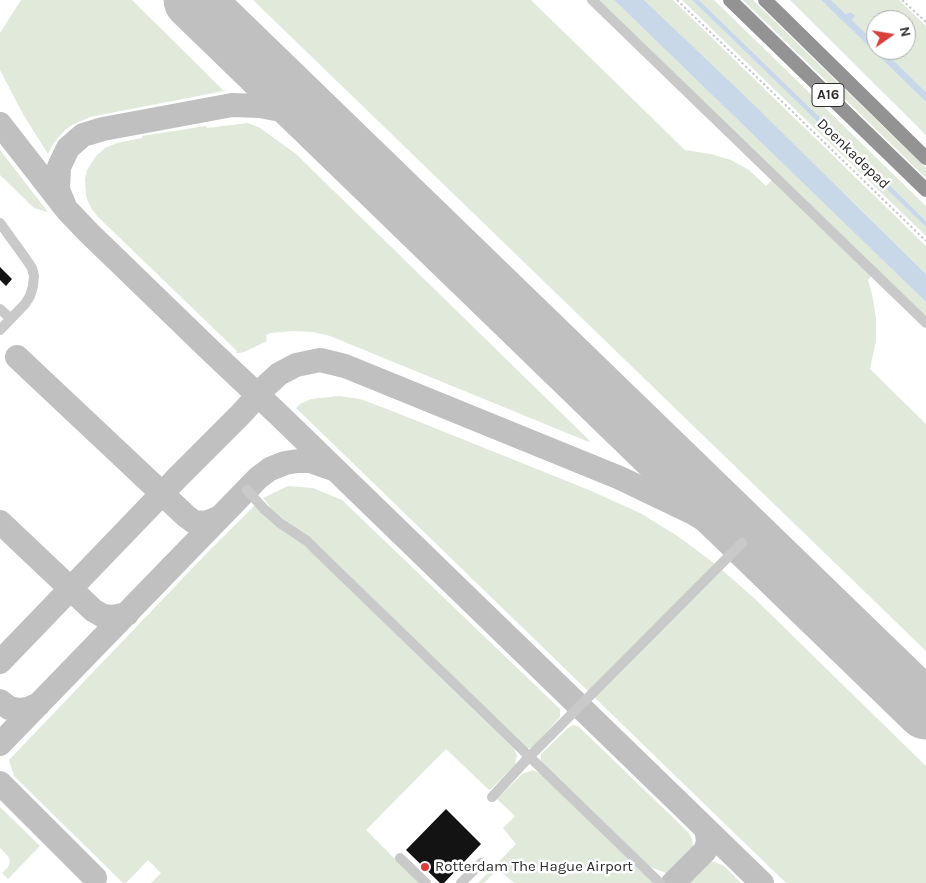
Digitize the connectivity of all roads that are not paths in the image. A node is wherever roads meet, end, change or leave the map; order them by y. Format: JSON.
{"nodes":[{"id":1,"x":592,"y":0,"type":"edge"},
{"id":2,"x":730,"y":0,"type":"edge"},
{"id":3,"x":765,"y":0,"type":"edge"},
{"id":4,"x":926,"y":158,"type":"edge"},
{"id":5,"x":926,"y":190,"type":"edge"},
{"id":6,"x":0,"y":223,"type":"edge"},
{"id":7,"x":0,"y":309,"type":"edge"},
{"id":8,"x":11,"y":319,"type":"junction"},
{"id":9,"x":926,"y":323,"type":"edge"},
{"id":10,"x":0,"y":330,"type":"edge"},
{"id":11,"x":247,"y":490,"type":"dead end"},
{"id":12,"x":742,"y":543,"type":"dead end"},
{"id":13,"x":529,"y":757,"type":"junction"},
{"id":14,"x":492,"y":797,"type":"dead end"},
{"id":15,"x":400,"y":858,"type":"dead end"},
{"id":16,"x":481,"y":863,"type":"dead end"},
{"id":17,"x":426,"y":883,"type":"edge"},
{"id":18,"x":462,"y":883,"type":"edge"},
{"id":19,"x":660,"y":883,"type":"edge"}],
"edges":[{"from":1,"to":9,"type":"lane"},
{"from":2,"to":5,"type":"highway","number":"A16"},
{"from":3,"to":4,"type":"highway","number":"A16"},
{"from":6,"to":8,"type":"lane"},
{"from":7,"to":8,"type":"lane"},
{"from":8,"to":10,"type":"lane"},
{"from":11,"to":13,"type":"lane"},
{"from":12,"to":13,"type":"lane"},
{"from":13,"to":14,"type":"lane"},
{"from":13,"to":19,"type":"lane"},
{"from":15,"to":17,"type":"lane"},
{"from":16,"to":18,"type":"lane"}]}
